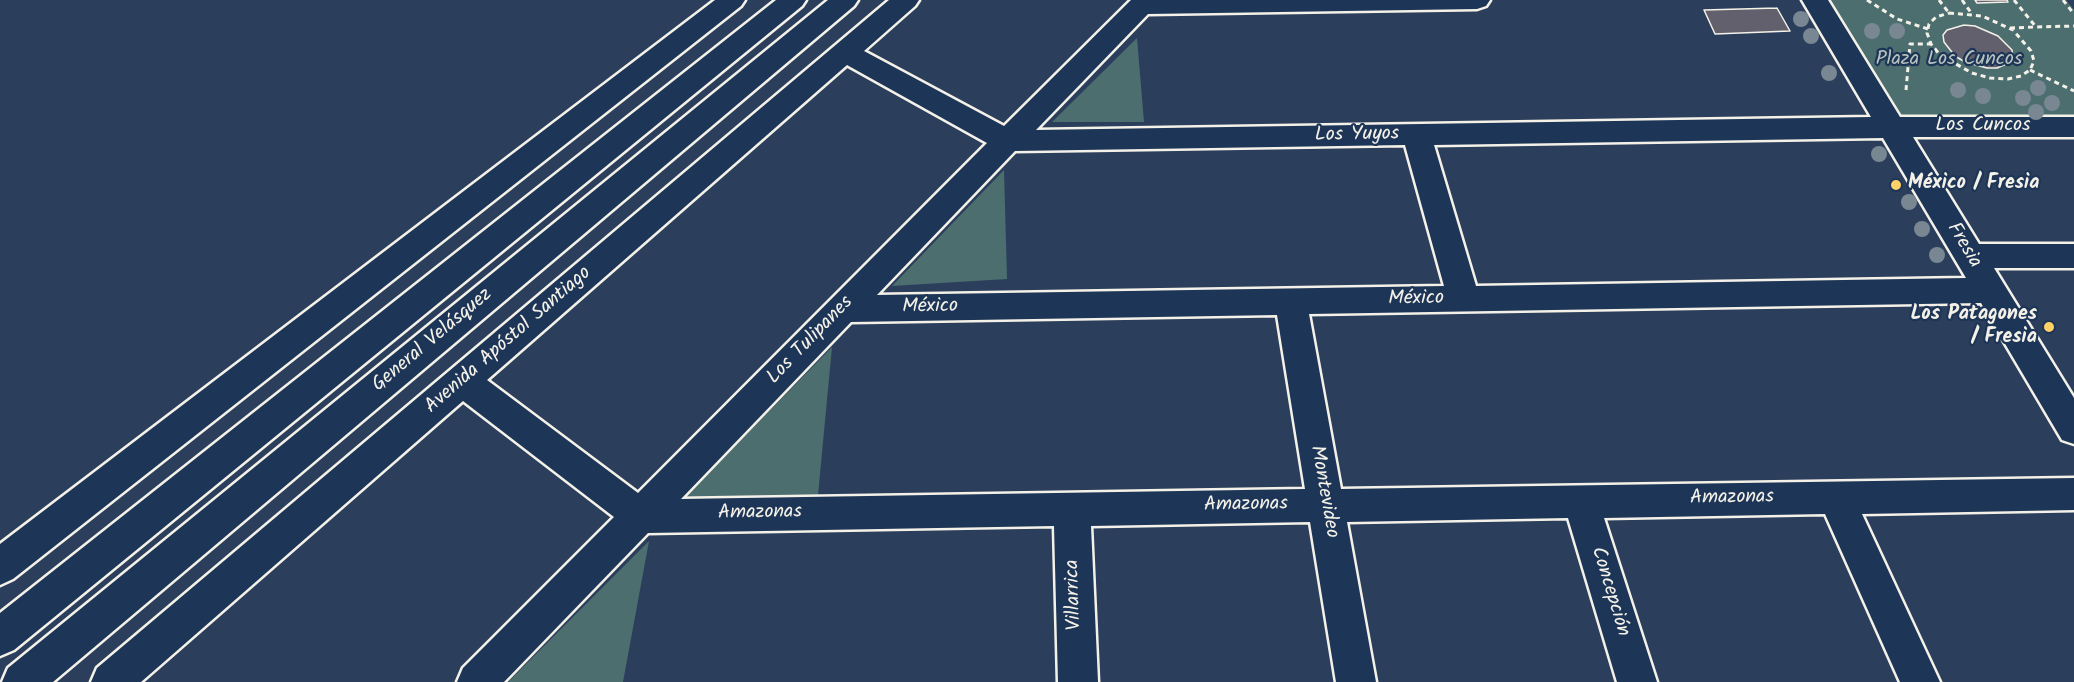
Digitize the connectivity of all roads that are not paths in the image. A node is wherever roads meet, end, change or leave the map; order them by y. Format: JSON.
{"nodes":[{"id":1,"x":732,"y":0,"type":"edge"},
{"id":2,"x":794,"y":0,"type":"edge"},
{"id":3,"x":845,"y":0,"type":"edge"},
{"id":4,"x":906,"y":0,"type":"edge"},
{"id":5,"x":1477,"y":0,"type":"edge"},
{"id":6,"x":1815,"y":0,"type":"edge"},
{"id":7,"x":1143,"y":3,"type":"edge"},
{"id":8,"x":845,"y":52,"type":"junction"},
{"id":9,"x":1892,"y":127,"type":"junction"},
{"id":10,"x":2074,"y":127,"type":"edge"},
{"id":11,"x":1417,"y":135,"type":"junction"},
{"id":12,"x":1008,"y":141,"type":"junction"},
{"id":13,"x":2074,"y":255,"type":"edge"},
{"id":14,"x":1970,"y":256,"type":"junction"},
{"id":15,"x":1990,"y":290,"type":"junction"},
{"id":16,"x":1464,"y":300,"type":"junction"},
{"id":17,"x":1291,"y":302,"type":"junction"},
{"id":18,"x":842,"y":309,"type":"junction"},
{"id":19,"x":463,"y":381,"type":"junction"},
{"id":20,"x":2071,"y":420,"type":"edge"},
{"id":21,"x":2074,"y":494,"type":"edge"},
{"id":22,"x":1836,"y":498,"type":"junction"},
{"id":23,"x":1581,"y":501,"type":"junction"},
{"id":24,"x":1326,"y":505,"type":"junction"},
{"id":25,"x":1072,"y":509,"type":"junction"},
{"id":26,"x":640,"y":516,"type":"junction"},
{"id":27,"x":0,"y":567,"type":"edge"},
{"id":28,"x":0,"y":637,"type":"edge"},
{"id":29,"x":22,"y":682,"type":"edge"},
{"id":30,"x":111,"y":682,"type":"edge"},
{"id":31,"x":477,"y":682,"type":"edge"},
{"id":32,"x":1078,"y":682,"type":"edge"},
{"id":33,"x":1356,"y":682,"type":"edge"},
{"id":34,"x":1637,"y":682,"type":"edge"},
{"id":35,"x":1920,"y":682,"type":"edge"}],
"edges":[{"from":1,"to":27,"type":"main road"},
{"from":2,"to":28,"type":"main road","name":"General Velásquez"},
{"from":3,"to":29,"type":"main road","name":"General Velásquez"},
{"from":4,"to":8,"type":"main road","name":"Avenida Apóstol Santiago"},
{"from":5,"to":7,"type":"main road"},
{"from":6,"to":9,"type":"main road","name":"Fresia"},
{"from":7,"to":12,"type":"main road","name":"Los Tulipanes"},
{"from":8,"to":12,"type":"main road","name":"Los Yuyos"},
{"from":8,"to":19,"type":"main road","name":"Avenida Apóstol Santiago"},
{"from":9,"to":10,"type":"main road","name":"Los Cuncos"},
{"from":9,"to":11,"type":"main road","name":"Los Yuyos"},
{"from":9,"to":14,"type":"main road","name":"Fresia"},
{"from":11,"to":12,"type":"main road","name":"Los Yuyos"},
{"from":11,"to":16,"type":"main road"},
{"from":12,"to":18,"type":"main road","name":"Los Tulipanes"},
{"from":13,"to":14,"type":"main road"},
{"from":14,"to":15,"type":"main road","name":"Fresia"},
{"from":15,"to":16,"type":"main road","name":"México"},
{"from":15,"to":20,"type":"main road","name":"Fresia"},
{"from":16,"to":17,"type":"main road","name":"México"},
{"from":17,"to":18,"type":"main road","name":"México"},
{"from":17,"to":24,"type":"main road","name":"Montevideo"},
{"from":18,"to":26,"type":"main road","name":"Los Tulipanes"},
{"from":19,"to":26,"type":"main road"},
{"from":19,"to":30,"type":"main road","name":"Avenida Apóstol Santiago"},
{"from":21,"to":22,"type":"main road","name":"Amazonas"},
{"from":22,"to":23,"type":"main road","name":"Amazonas"},
{"from":22,"to":35,"type":"main road"},
{"from":23,"to":24,"type":"main road","name":"Amazonas"},
{"from":23,"to":34,"type":"main road","name":"Concepción"},
{"from":24,"to":25,"type":"main road","name":"Amazonas"},
{"from":24,"to":33,"type":"main road","name":"Montevideo"},
{"from":25,"to":26,"type":"main road","name":"Amazonas"},
{"from":25,"to":32,"type":"main road","name":"Villarrica"},
{"from":26,"to":31,"type":"main road","name":"Los Tulipanes"}]}
